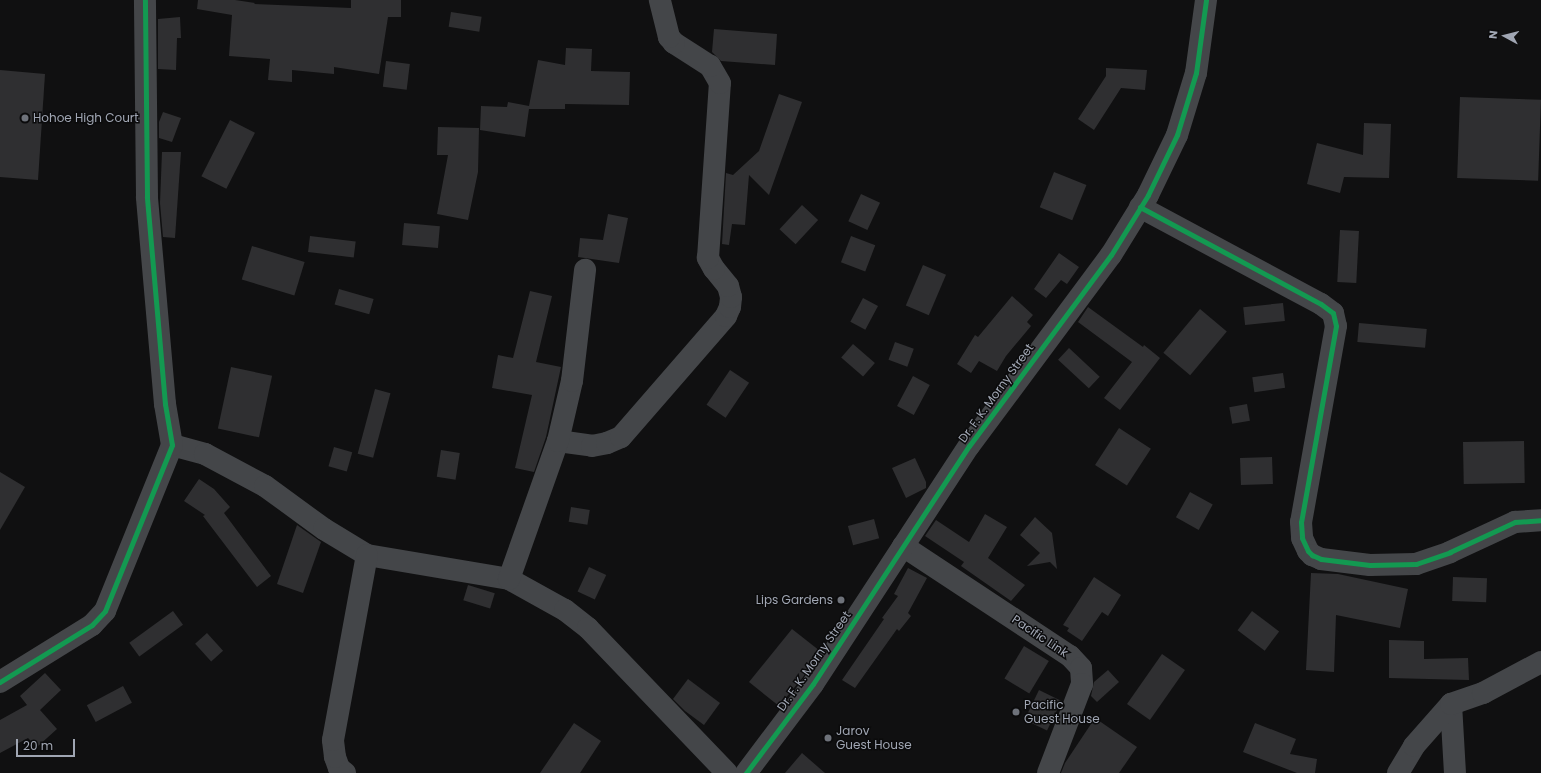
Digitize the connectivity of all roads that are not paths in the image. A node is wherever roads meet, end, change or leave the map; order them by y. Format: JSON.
{"nodes":[{"id":1,"x":145,"y":0,"type":"edge"},
{"id":2,"x":660,"y":0,"type":"edge"},
{"id":3,"x":1206,"y":0,"type":"edge"},
{"id":4,"x":1140,"y":207,"type":"junction"},
{"id":5,"x":585,"y":270,"type":"dead end"},
{"id":6,"x":558,"y":441,"type":"junction"},
{"id":7,"x":172,"y":445,"type":"junction"},
{"id":8,"x":1541,"y":520,"type":"edge"},
{"id":9,"x":903,"y":546,"type":"junction"},
{"id":10,"x":367,"y":555,"type":"junction"},
{"id":11,"x":509,"y":579,"type":"junction"},
{"id":12,"x":1541,"y":662,"type":"edge"},
{"id":13,"x":0,"y":682,"type":"edge"},
{"id":14,"x":1451,"y":704,"type":"junction"},
{"id":15,"x":345,"y":773,"type":"edge"},
{"id":16,"x":727,"y":773,"type":"edge"},
{"id":17,"x":746,"y":773,"type":"edge"},
{"id":18,"x":1048,"y":773,"type":"edge"},
{"id":19,"x":1398,"y":773,"type":"edge"},
{"id":20,"x":1455,"y":773,"type":"edge"}],
"edges":[{"from":1,"to":7,"type":"street"},
{"from":2,"to":6,"type":"street"},
{"from":3,"to":4,"type":"street","name":"Dr. F. K. Morny Street"},
{"from":4,"to":8,"type":"street"},
{"from":4,"to":9,"type":"street","name":"Dr. F. K. Morny Street"},
{"from":5,"to":6,"type":"street"},
{"from":6,"to":11,"type":"street"},
{"from":7,"to":10,"type":"street"},
{"from":7,"to":13,"type":"street"},
{"from":9,"to":17,"type":"street","name":"Dr. F. K. Morny Street"},
{"from":9,"to":18,"type":"street","name":"Pacific Link"},
{"from":10,"to":11,"type":"street"},
{"from":10,"to":15,"type":"street"},
{"from":11,"to":16,"type":"street"},
{"from":12,"to":14,"type":"street"},
{"from":14,"to":19,"type":"street"},
{"from":14,"to":20,"type":"street"}]}
